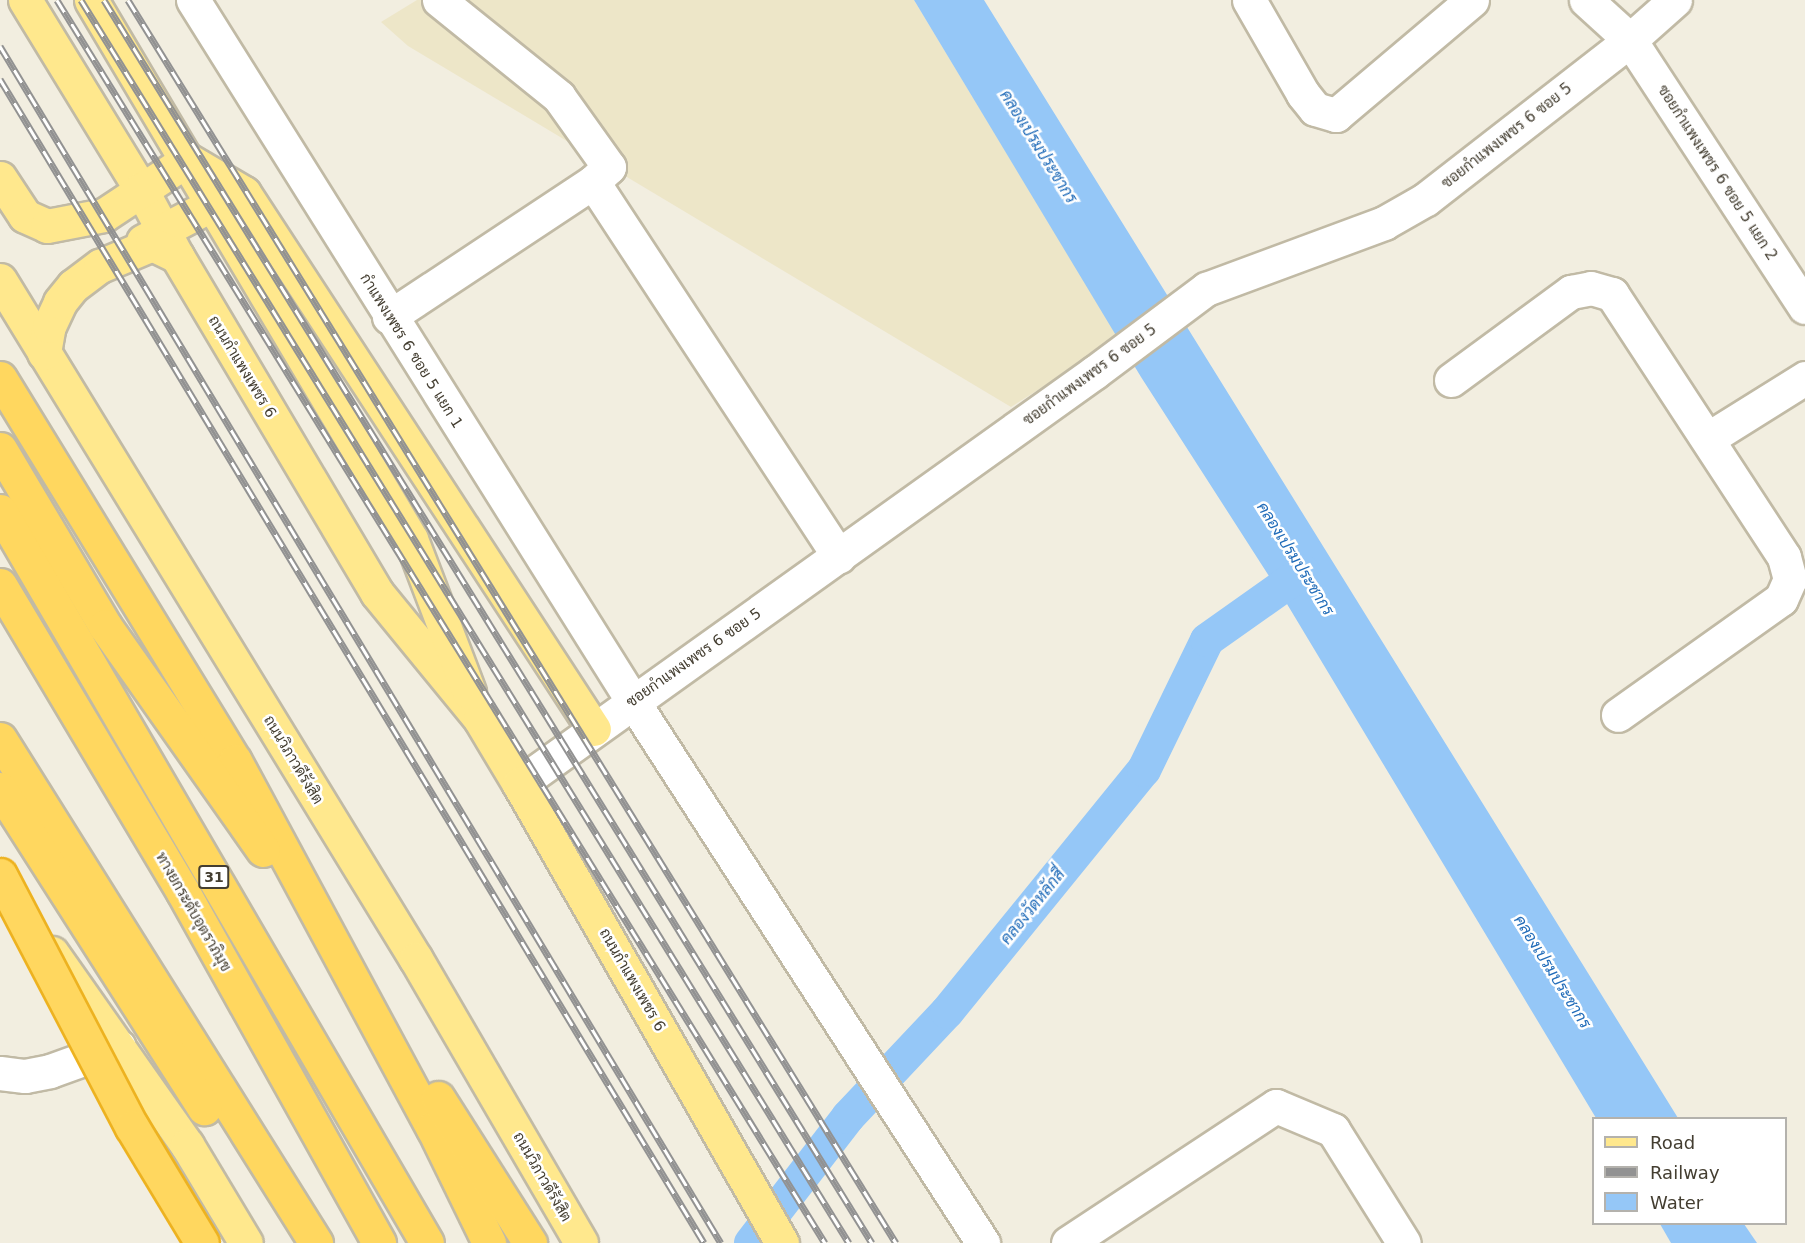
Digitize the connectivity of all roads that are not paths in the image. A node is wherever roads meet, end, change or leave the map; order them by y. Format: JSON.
{"nodes":[{"id":1,"x":25,"y":0,"type":"edge"},
{"id":2,"x":91,"y":0,"type":"edge"},
{"id":3,"x":193,"y":0,"type":"edge"},
{"id":4,"x":439,"y":0,"type":"edge"},
{"id":5,"x":1249,"y":0,"type":"edge"},
{"id":6,"x":1472,"y":0,"type":"edge"},
{"id":7,"x":1586,"y":0,"type":"edge"},
{"id":8,"x":1675,"y":0,"type":"edge"},
{"id":9,"x":1630,"y":40,"type":"junction"},
{"id":10,"x":187,"y":159,"type":"junction"},
{"id":11,"x":0,"y":178,"type":"edge"},
{"id":12,"x":593,"y":182,"type":"junction"},
{"id":13,"x":141,"y":189,"type":"junction"},
{"id":14,"x":213,"y":204,"type":"junction"},
{"id":15,"x":170,"y":243,"type":"junction"},
{"id":16,"x":0,"y":280,"type":"edge"},
{"id":17,"x":1805,"y":307,"type":"edge"},
{"id":18,"x":389,"y":317,"type":"junction"},
{"id":19,"x":44,"y":352,"type":"junction"},
{"id":20,"x":0,"y":378,"type":"edge"},
{"id":21,"x":1805,"y":378,"type":"edge"},
{"id":22,"x":1451,"y":380,"type":"dead end"},
{"id":23,"x":1709,"y":438,"type":"junction"},
{"id":24,"x":0,"y":449,"type":"edge"},
{"id":25,"x":0,"y":510,"type":"edge"},
{"id":26,"x":839,"y":557,"type":"junction"},
{"id":27,"x":0,"y":585,"type":"edge"},
{"id":28,"x":632,"y":700,"type":"junction"},
{"id":29,"x":1618,"y":715,"type":"dead end"},
{"id":30,"x":480,"y":719,"type":"junction"},
{"id":31,"x":594,"y":729,"type":"junction"},
{"id":32,"x":0,"y":739,"type":"edge"},
{"id":33,"x":519,"y":784,"type":"junction"},
{"id":34,"x":0,"y":789,"type":"edge"},
{"id":35,"x":0,"y":875,"type":"edge"},
{"id":36,"x":0,"y":881,"type":"edge"},
{"id":37,"x":119,"y":1046,"type":"junction"},
{"id":38,"x":0,"y":1073,"type":"edge"},
{"id":39,"x":202,"y":1243,"type":"edge"},
{"id":40,"x":246,"y":1243,"type":"edge"},
{"id":41,"x":291,"y":1243,"type":"edge"},
{"id":42,"x":316,"y":1243,"type":"edge"},
{"id":43,"x":379,"y":1243,"type":"edge"},
{"id":44,"x":427,"y":1243,"type":"edge"},
{"id":45,"x":489,"y":1243,"type":"edge"},
{"id":46,"x":530,"y":1243,"type":"edge"},
{"id":47,"x":581,"y":1243,"type":"edge"},
{"id":48,"x":782,"y":1243,"type":"edge"},
{"id":49,"x":983,"y":1243,"type":"edge"},
{"id":50,"x":1069,"y":1243,"type":"edge"},
{"id":51,"x":1404,"y":1243,"type":"edge"}],
"edges":[{"from":1,"to":13,"type":"main road","name":"ถนนกำแพงเพชร 6"},
{"from":2,"to":10,"type":"main road","name":"ถนนกำแพงเพชร 6"},
{"from":3,"to":18,"type":"street","name":"กำแพงเพชร 6 ซอย 5 แยก 1"},
{"from":4,"to":12,"type":"street"},
{"from":5,"to":6,"type":"street"},
{"from":7,"to":9,"type":"street","name":"ซอยกำแพงเพชร 6 ซอย 5 แยก 2"},
{"from":8,"to":9,"type":"street","name":"ซอยกำแพงเพชร 6 ซอย 5"},
{"from":9,"to":17,"type":"street","name":"ซอยกำแพงเพชร 6 ซอย 5 แยก 2"},
{"from":9,"to":26,"type":"street","name":"ซอยกำแพงเพชร 6 ซอย 5"},
{"from":10,"to":13,"type":"main road"},
{"from":10,"to":14,"type":"main road","name":"ถนนกำแพงเพชร 6"},
{"from":10,"to":31,"type":"main road"},
{"from":11,"to":13,"type":"main road"},
{"from":12,"to":18,"type":"street"},
{"from":12,"to":26,"type":"street"},
{"from":13,"to":15,"type":"main road","name":"ถนนกำแพงเพชร 6"},
{"from":14,"to":15,"type":"main road"},
{"from":14,"to":30,"type":"main road","name":"ถนนกำแพงเพชร 6"},
{"from":15,"to":19,"type":"main road"},
{"from":15,"to":30,"type":"main road","name":"ถนนกำแพงเพชร 6"},
{"from":16,"to":19,"type":"main road","name":"ถนนวิภาวดีรังสิต"},
{"from":18,"to":28,"type":"street","name":"กำแพงเพชร 6 ซอย 5 แยก 1"},
{"from":19,"to":47,"type":"main road","name":"ถนนวิภาวดีรังสิต"},
{"from":20,"to":45,"type":"highway"},
{"from":21,"to":23,"type":"street"},
{"from":22,"to":23,"type":"street"},
{"from":23,"to":29,"type":"street"},
{"from":24,"to":46,"type":"highway"},
{"from":25,"to":44,"type":"highway","number":"31"},
{"from":26,"to":28,"type":"street","name":"ซอยกำแพงเพชร 6 ซอย 5"},
{"from":27,"to":43,"type":"highway","name":"ทางยกระดับอุตราภิมุข","number":"31"},
{"from":28,"to":31,"type":"street","name":"ซอยกำแพงเพชร 6 ซอย 5"},
{"from":28,"to":49,"type":"street","name":"กำแพงเพชร 6 ซอย 5 แยก 1"},
{"from":30,"to":33,"type":"main road","name":"ถนนกำแพงเพชร 6"},
{"from":31,"to":33,"type":"street","name":"ซอยกำแพงเพชร 6 ซอย 5"},
{"from":32,"to":42,"type":"highway"},
{"from":33,"to":48,"type":"main road","name":"ถนนกำแพงเพชร 6"},
{"from":34,"to":41,"type":"highway"},
{"from":35,"to":39,"type":"highway","bridge":true},
{"from":36,"to":37,"type":"main road"},
{"from":37,"to":38,"type":"street"},
{"from":37,"to":40,"type":"main road"},
{"from":50,"to":51,"type":"street"}]}
